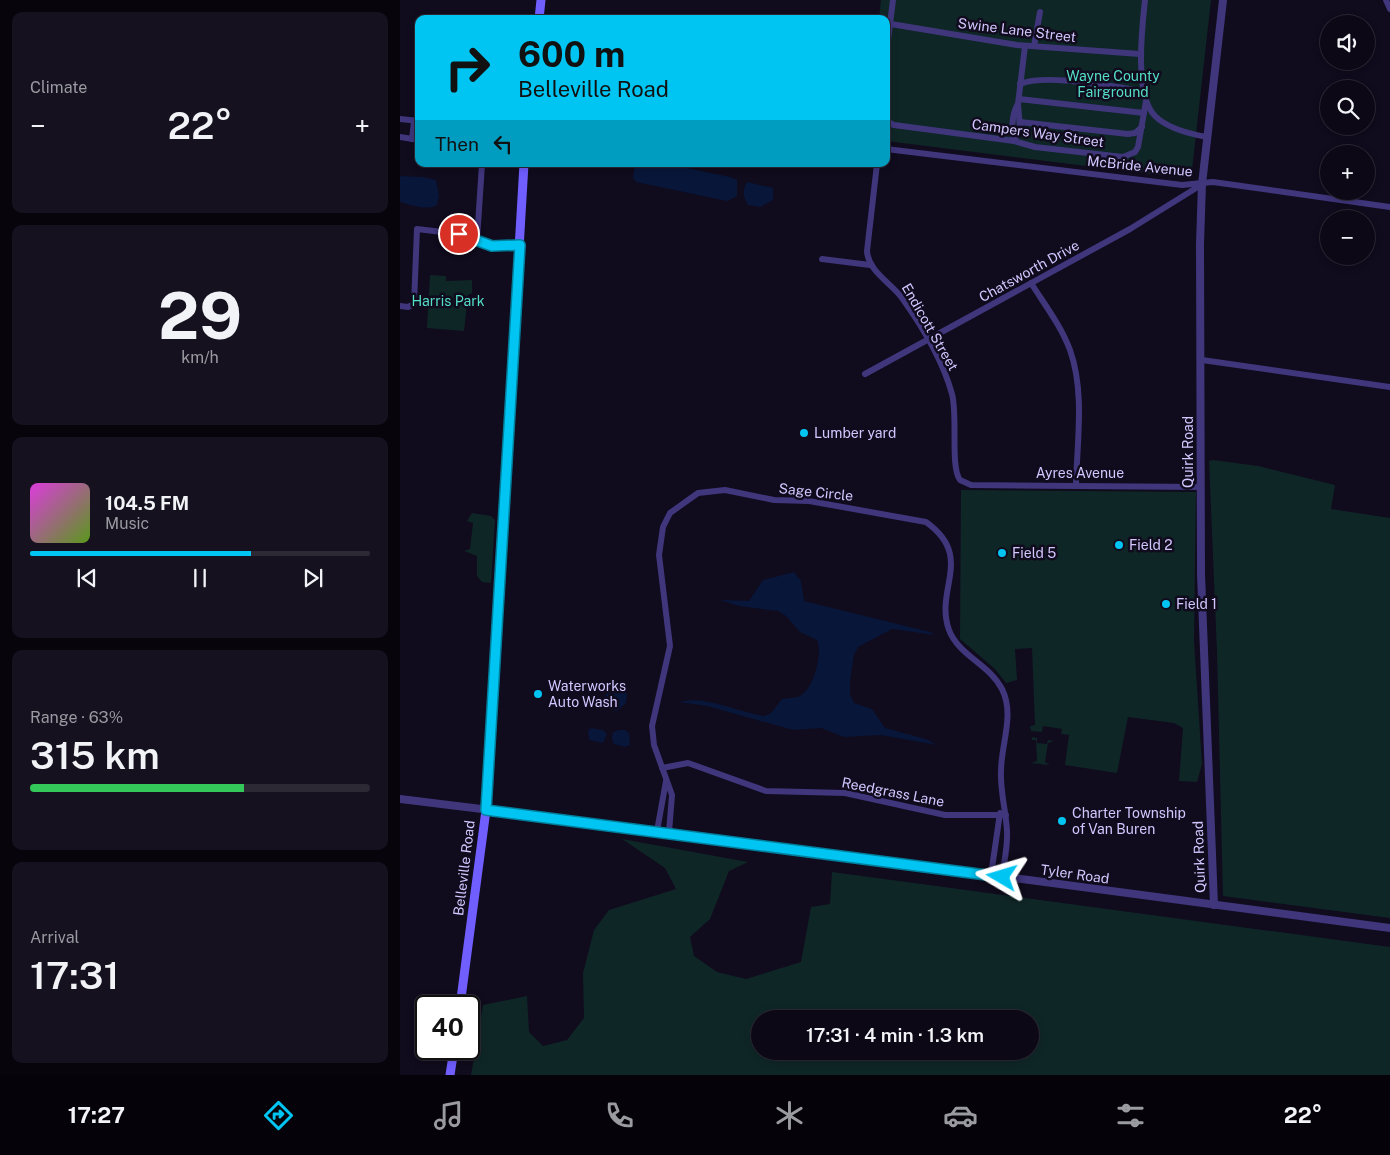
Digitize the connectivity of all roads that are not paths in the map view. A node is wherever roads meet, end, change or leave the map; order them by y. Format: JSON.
{"nodes":[{"id":1,"x":542,"y":0,"type":"edge"},
{"id":2,"x":893,"y":0,"type":"edge"},
{"id":3,"x":1144,"y":0,"type":"edge"},
{"id":4,"x":1223,"y":0,"type":"edge"},
{"id":5,"x":1386,"y":0,"type":"edge"},
{"id":6,"x":1390,"y":10,"type":"edge"},
{"id":7,"x":1040,"y":12,"type":"dead end"},
{"id":8,"x":540,"y":15,"type":"edge"},
{"id":9,"x":891,"y":24,"type":"junction"},
{"id":10,"x":890,"y":30,"type":"edge"},
{"id":11,"x":1025,"y":46,"type":"junction"},
{"id":12,"x":1034,"y":46,"type":"junction"},
{"id":13,"x":1140,"y":54,"type":"junction"},
{"id":14,"x":1020,"y":84,"type":"junction"},
{"id":15,"x":1144,"y":90,"type":"junction"},
{"id":16,"x":1019,"y":101,"type":"junction"},
{"id":17,"x":1146,"y":101,"type":"junction"},
{"id":18,"x":1144,"y":113,"type":"junction"},
{"id":19,"x":400,"y":119,"type":"edge"},
{"id":20,"x":415,"y":121,"type":"edge"},
{"id":21,"x":890,"y":122,"type":"edge"},
{"id":22,"x":1020,"y":122,"type":"junction"},
{"id":23,"x":1142,"y":127,"type":"junction"},
{"id":24,"x":400,"y":137,"type":"edge"},
{"id":25,"x":1207,"y":137,"type":"junction"},
{"id":26,"x":415,"y":139,"type":"edge"},
{"id":27,"x":1014,"y":141,"type":"junction"},
{"id":28,"x":890,"y":149,"type":"edge"},
{"id":29,"x":482,"y":167,"type":"edge"},
{"id":30,"x":524,"y":167,"type":"edge"},
{"id":31,"x":877,"y":167,"type":"edge"},
{"id":32,"x":1202,"y":184,"type":"junction"},
{"id":33,"x":1390,"y":207,"type":"edge"},
{"id":34,"x":477,"y":240,"type":"junction"},
{"id":35,"x":520,"y":245,"type":"junction"},
{"id":36,"x":822,"y":259,"type":"dead end"},
{"id":37,"x":870,"y":265,"type":"junction"},
{"id":38,"x":1031,"y":283,"type":"junction"},
{"id":39,"x":400,"y":306,"type":"edge"},
{"id":40,"x":928,"y":341,"type":"junction"},
{"id":41,"x":1202,"y":360,"type":"junction"},
{"id":42,"x":865,"y":374,"type":"dead end"},
{"id":43,"x":1390,"y":388,"type":"edge"},
{"id":44,"x":960,"y":480,"type":"joint"},
{"id":45,"x":1076,"y":485,"type":"junction"},
{"id":46,"x":1201,"y":487,"type":"junction"},
{"id":47,"x":662,"y":768,"type":"junction"},
{"id":48,"x":666,"y":781,"type":"junction"},
{"id":49,"x":400,"y":799,"type":"edge"},
{"id":50,"x":486,"y":810,"type":"junction"},
{"id":51,"x":1002,"y":815,"type":"junction"},
{"id":52,"x":657,"y":831,"type":"junction"},
{"id":53,"x":669,"y":832,"type":"junction"},
{"id":54,"x":991,"y":875,"type":"junction"},
{"id":55,"x":1002,"y":877,"type":"junction"},
{"id":56,"x":1214,"y":905,"type":"junction"},
{"id":57,"x":1390,"y":928,"type":"edge"},
{"id":58,"x":461,"y":995,"type":"edge"},
{"id":59,"x":452,"y":1060,"type":"edge"},
{"id":60,"x":450,"y":1075,"type":"edge"}],
"edges":[{"from":1,"to":8,"type":"main road"},
{"from":2,"to":9,"type":"street"},
{"from":3,"to":13,"type":"street"},
{"from":4,"to":25,"type":"street","name":"Quirk Road"},
{"from":5,"to":6,"type":"street"},
{"from":7,"to":12,"type":"street"},
{"from":9,"to":10,"type":"street"},
{"from":9,"to":11,"type":"street","name":"Swine Lane Street"},
{"from":11,"to":12,"type":"street","name":"Swine Lane Street"},
{"from":11,"to":14,"type":"street"},
{"from":12,"to":13,"type":"street","name":"Swine Lane Street"},
{"from":13,"to":15,"type":"street"},
{"from":14,"to":15,"type":"street"},
{"from":14,"to":16,"type":"street"},
{"from":15,"to":17,"type":"street"},
{"from":16,"to":18,"type":"street"},
{"from":16,"to":22,"type":"street"},
{"from":16,"to":27,"type":"street"},
{"from":17,"to":18,"type":"street","name":"Campers Way Street"},
{"from":17,"to":25,"type":"street"},
{"from":18,"to":23,"type":"street","name":"Campers Way Street"},
{"from":19,"to":20,"type":"street"},
{"from":21,"to":27,"type":"street","name":"Campers Way Street"},
{"from":22,"to":23,"type":"street"},
{"from":22,"to":27,"type":"street"},
{"from":23,"to":27,"type":"street","name":"Campers Way Street"},
{"from":24,"to":26,"type":"street"},
{"from":25,"to":32,"type":"street","name":"Quirk Road"},
{"from":28,"to":32,"type":"street","name":"McBride Avenue"},
{"from":29,"to":34,"type":"street"},
{"from":30,"to":35,"type":"main road","name":"Belleville Road"},
{"from":31,"to":37,"type":"street"},
{"from":32,"to":33,"type":"street","name":"McBride Avenue"},
{"from":32,"to":38,"type":"street","name":"Chatsworth Drive"},
{"from":32,"to":41,"type":"street","name":"Quirk Road"},
{"from":34,"to":35,"type":"street"},
{"from":34,"to":39,"type":"street"},
{"from":35,"to":50,"type":"main road","name":"Belleville Road"},
{"from":36,"to":37,"type":"street"},
{"from":37,"to":40,"type":"street","name":"Endicott Street"},
{"from":38,"to":40,"type":"street","name":"Chatsworth Drive"},
{"from":38,"to":45,"type":"street"},
{"from":40,"to":42,"type":"street","name":"Chatsworth Drive"},
{"from":40,"to":44,"type":"street","name":"Endicott Street"},
{"from":41,"to":43,"type":"street"},
{"from":41,"to":46,"type":"street","name":"Quirk Road"},
{"from":44,"to":45,"type":"street","name":"Ayres Avenue"},
{"from":45,"to":46,"type":"street","name":"Ayres Avenue"},
{"from":46,"to":56,"type":"street","name":"Quirk Road"},
{"from":47,"to":48,"type":"street","name":"Sage Circle"},
{"from":47,"to":51,"type":"street","name":"Reedgrass Lane"},
{"from":47,"to":51,"type":"street","name":"Sage Circle"},
{"from":48,"to":52,"type":"street","name":"Sage Circle"},
{"from":48,"to":53,"type":"street","name":"Sage Circle"},
{"from":49,"to":50,"type":"street","name":"Tyler Road"},
{"from":50,"to":52,"type":"street","name":"Tyler Road"},
{"from":50,"to":58,"type":"main road","name":"Belleville Road"},
{"from":51,"to":54,"type":"street","name":"Sage Circle"},
{"from":51,"to":55,"type":"street","name":"Sage Circle"},
{"from":52,"to":53,"type":"street","name":"Tyler Road"},
{"from":53,"to":54,"type":"street","name":"Tyler Road"},
{"from":54,"to":55,"type":"street","name":"Tyler Road"},
{"from":55,"to":56,"type":"street","name":"Tyler Road"},
{"from":56,"to":57,"type":"street","name":"Tyler Road"},
{"from":59,"to":60,"type":"main road"}]}
